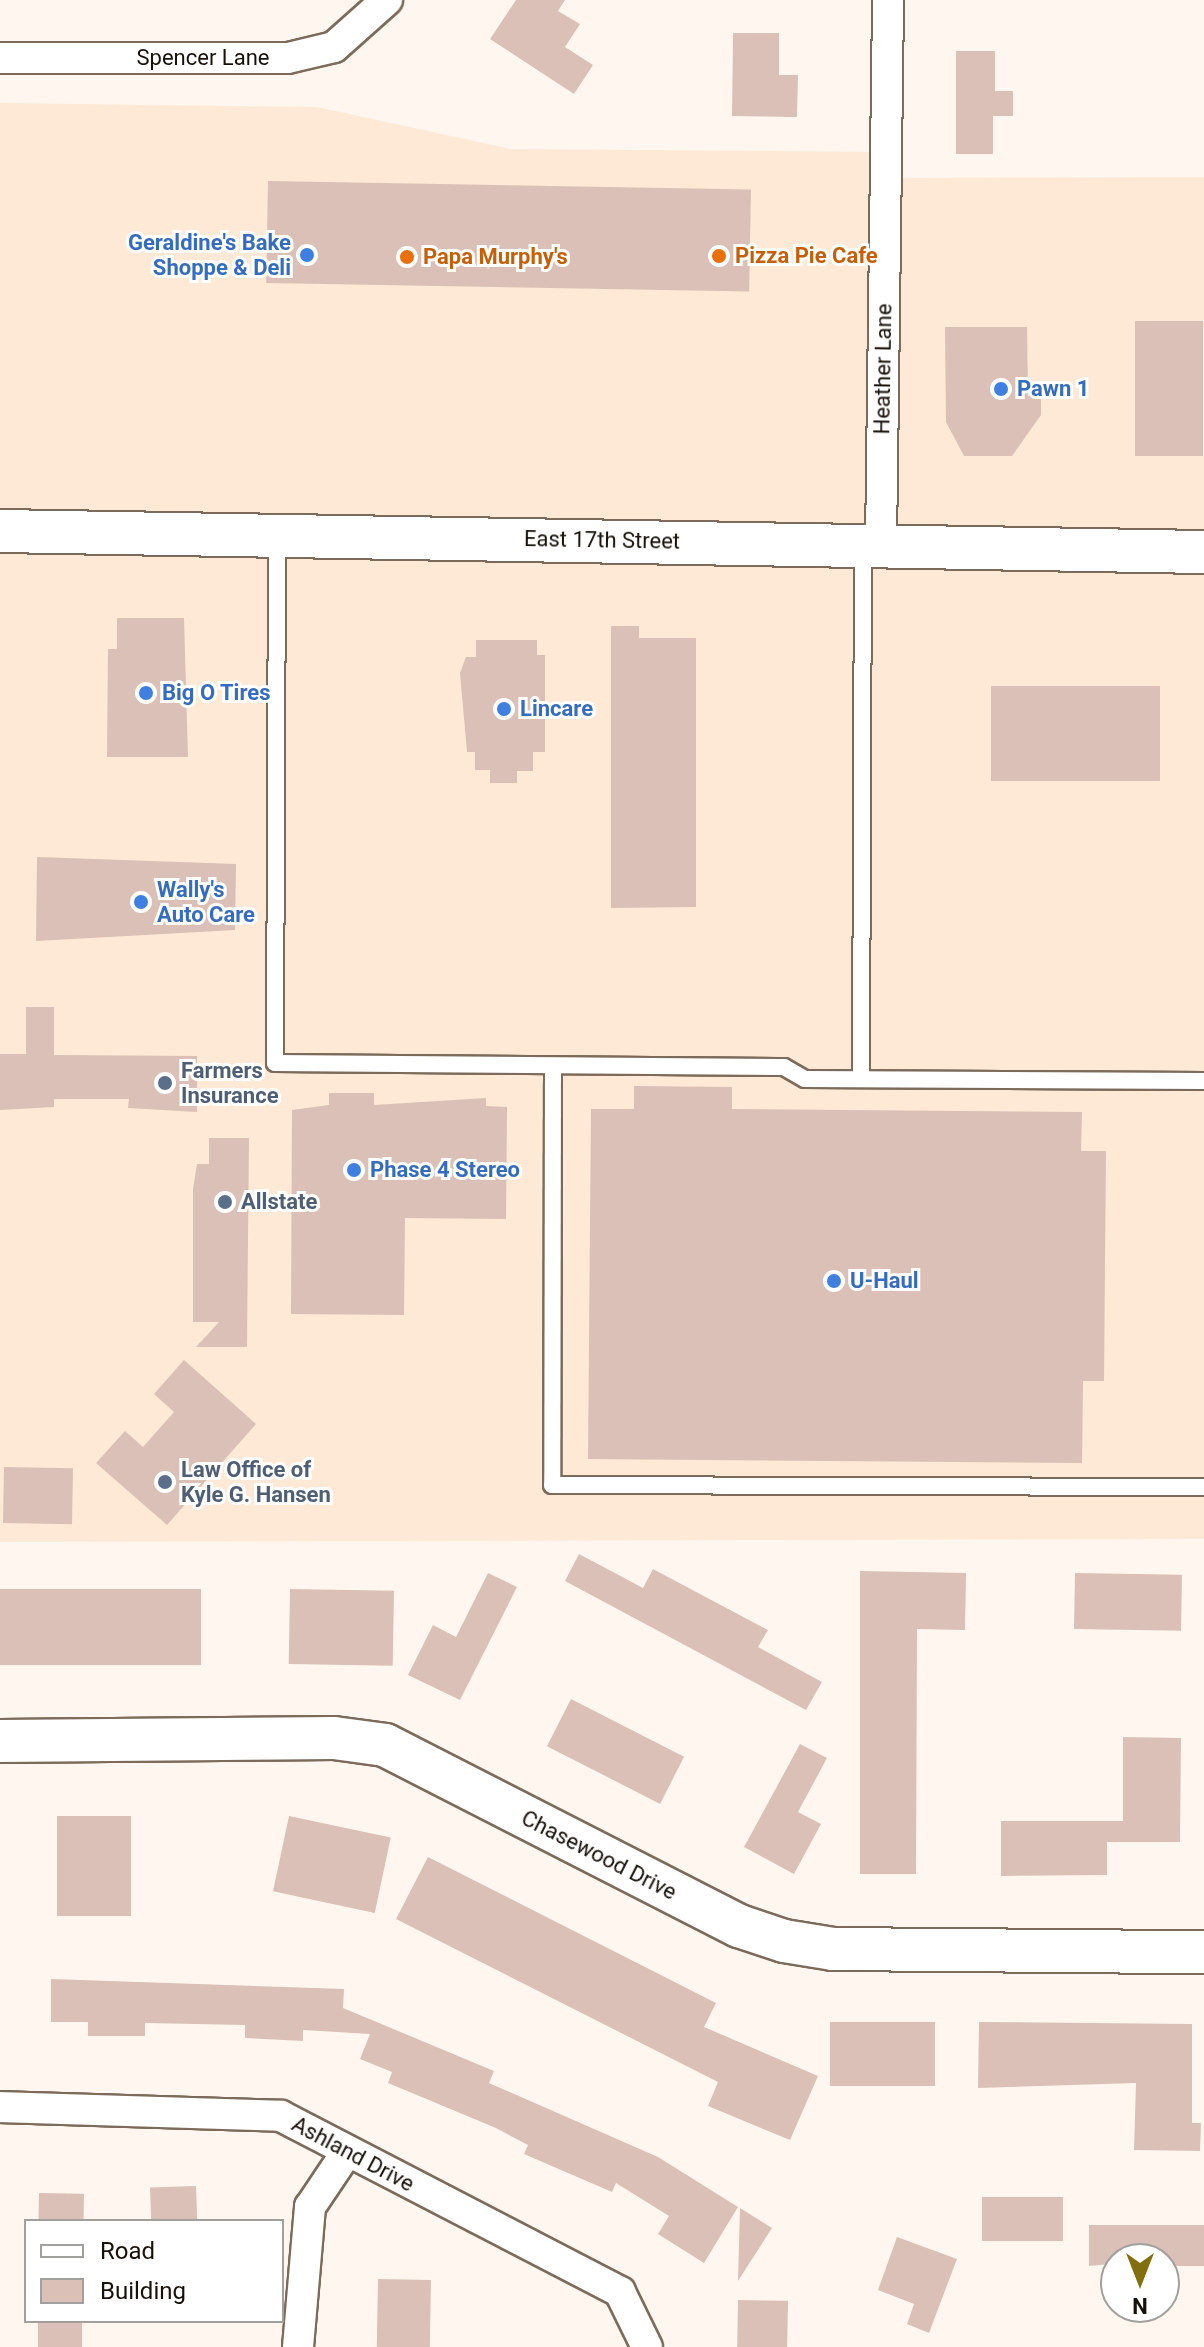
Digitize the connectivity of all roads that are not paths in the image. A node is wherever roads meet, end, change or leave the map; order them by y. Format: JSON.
{"nodes":[{"id":1,"x":387,"y":0,"type":"edge"},
{"id":2,"x":888,"y":0,"type":"edge"},
{"id":3,"x":0,"y":58,"type":"edge"},
{"id":4,"x":0,"y":531,"type":"edge"},
{"id":5,"x":277,"y":534,"type":"junction"},
{"id":6,"x":872,"y":545,"type":"junction"},
{"id":7,"x":1204,"y":552,"type":"edge"},
{"id":8,"x":553,"y":1066,"type":"junction"},
{"id":9,"x":861,"y":1079,"type":"junction"},
{"id":10,"x":1204,"y":1081,"type":"edge"},
{"id":11,"x":1204,"y":1487,"type":"edge"},
{"id":12,"x":0,"y":1741,"type":"edge"},
{"id":13,"x":1204,"y":1952,"type":"edge"},
{"id":14,"x":0,"y":2107,"type":"edge"},
{"id":15,"x":347,"y":2152,"type":"junction"},
{"id":16,"x":298,"y":2347,"type":"edge"},
{"id":17,"x":647,"y":2347,"type":"edge"}],
"edges":[{"from":1,"to":3,"type":"street","name":"Spencer Lane"},
{"from":2,"to":6,"type":"street","name":"Heather Lane"},
{"from":4,"to":5,"type":"street","name":"East 17th Street"},
{"from":5,"to":6,"type":"street","name":"East 17th Street"},
{"from":5,"to":8,"type":"lane"},
{"from":6,"to":7,"type":"street","name":"East 17th Street"},
{"from":6,"to":9,"type":"lane"},
{"from":8,"to":9,"type":"lane"},
{"from":8,"to":11,"type":"lane"},
{"from":9,"to":10,"type":"lane"},
{"from":12,"to":13,"type":"street","name":"Chasewood Drive"},
{"from":14,"to":15,"type":"street","name":"Ashland Drive"},
{"from":15,"to":16,"type":"street"},
{"from":15,"to":17,"type":"street","name":"Ashland Drive"}]}
